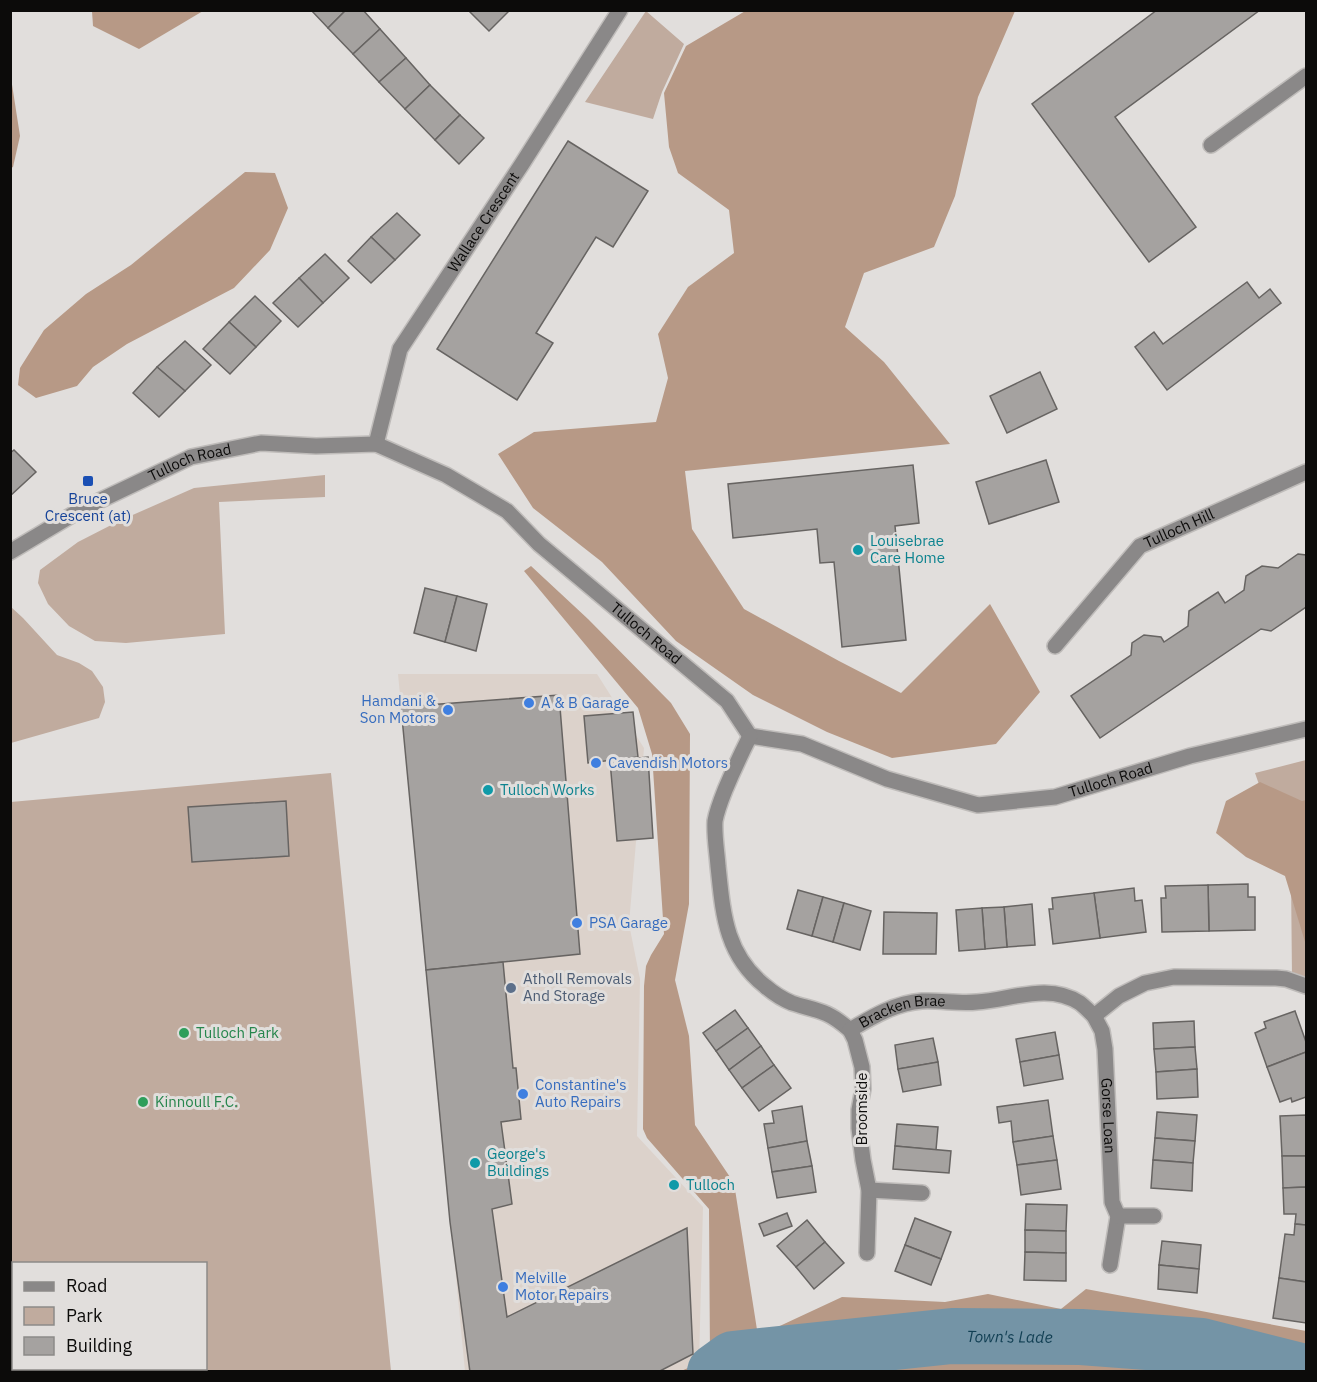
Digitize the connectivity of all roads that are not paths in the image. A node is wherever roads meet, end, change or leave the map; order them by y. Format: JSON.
{"nodes":[{"id":1,"x":620,"y":10,"type":"edge"},
{"id":2,"x":1306,"y":76,"type":"edge"},
{"id":3,"x":1211,"y":145,"type":"dead end"},
{"id":4,"x":376,"y":444,"type":"junction"},
{"id":5,"x":1306,"y":472,"type":"edge"},
{"id":6,"x":10,"y":552,"type":"edge"},
{"id":7,"x":1055,"y":646,"type":"dead end"},
{"id":8,"x":1306,"y":729,"type":"edge"},
{"id":9,"x":750,"y":736,"type":"junction"},
{"id":10,"x":1306,"y":986,"type":"edge"},
{"id":11,"x":1094,"y":1016,"type":"junction"},
{"id":12,"x":850,"y":1030,"type":"junction"},
{"id":13,"x":869,"y":1190,"type":"junction"},
{"id":14,"x":922,"y":1192,"type":"dead end"},
{"id":15,"x":1154,"y":1215,"type":"dead end"},
{"id":16,"x":1118,"y":1216,"type":"junction"},
{"id":17,"x":867,"y":1254,"type":"dead end"},
{"id":18,"x":1110,"y":1265,"type":"dead end"}],
"edges":[{"from":1,"to":4,"type":"street","name":"Wallace Crescent"},
{"from":2,"to":3,"type":"street"},
{"from":4,"to":6,"type":"street","name":"Tulloch Road"},
{"from":4,"to":9,"type":"street","name":"Tulloch Road"},
{"from":5,"to":7,"type":"street","name":"Tulloch Hill"},
{"from":8,"to":9,"type":"street","name":"Tulloch Road"},
{"from":9,"to":12,"type":"street","name":"Bracken Brae"},
{"from":10,"to":11,"type":"street"},
{"from":11,"to":12,"type":"street","name":"Bracken Brae"},
{"from":11,"to":16,"type":"street","name":"Gorse Loan"},
{"from":12,"to":13,"type":"street","name":"Broomside"},
{"from":13,"to":14,"type":"street"},
{"from":13,"to":17,"type":"street","name":"Broomside"},
{"from":15,"to":16,"type":"street"},
{"from":16,"to":18,"type":"street","name":"Gorse Loan"}]}
